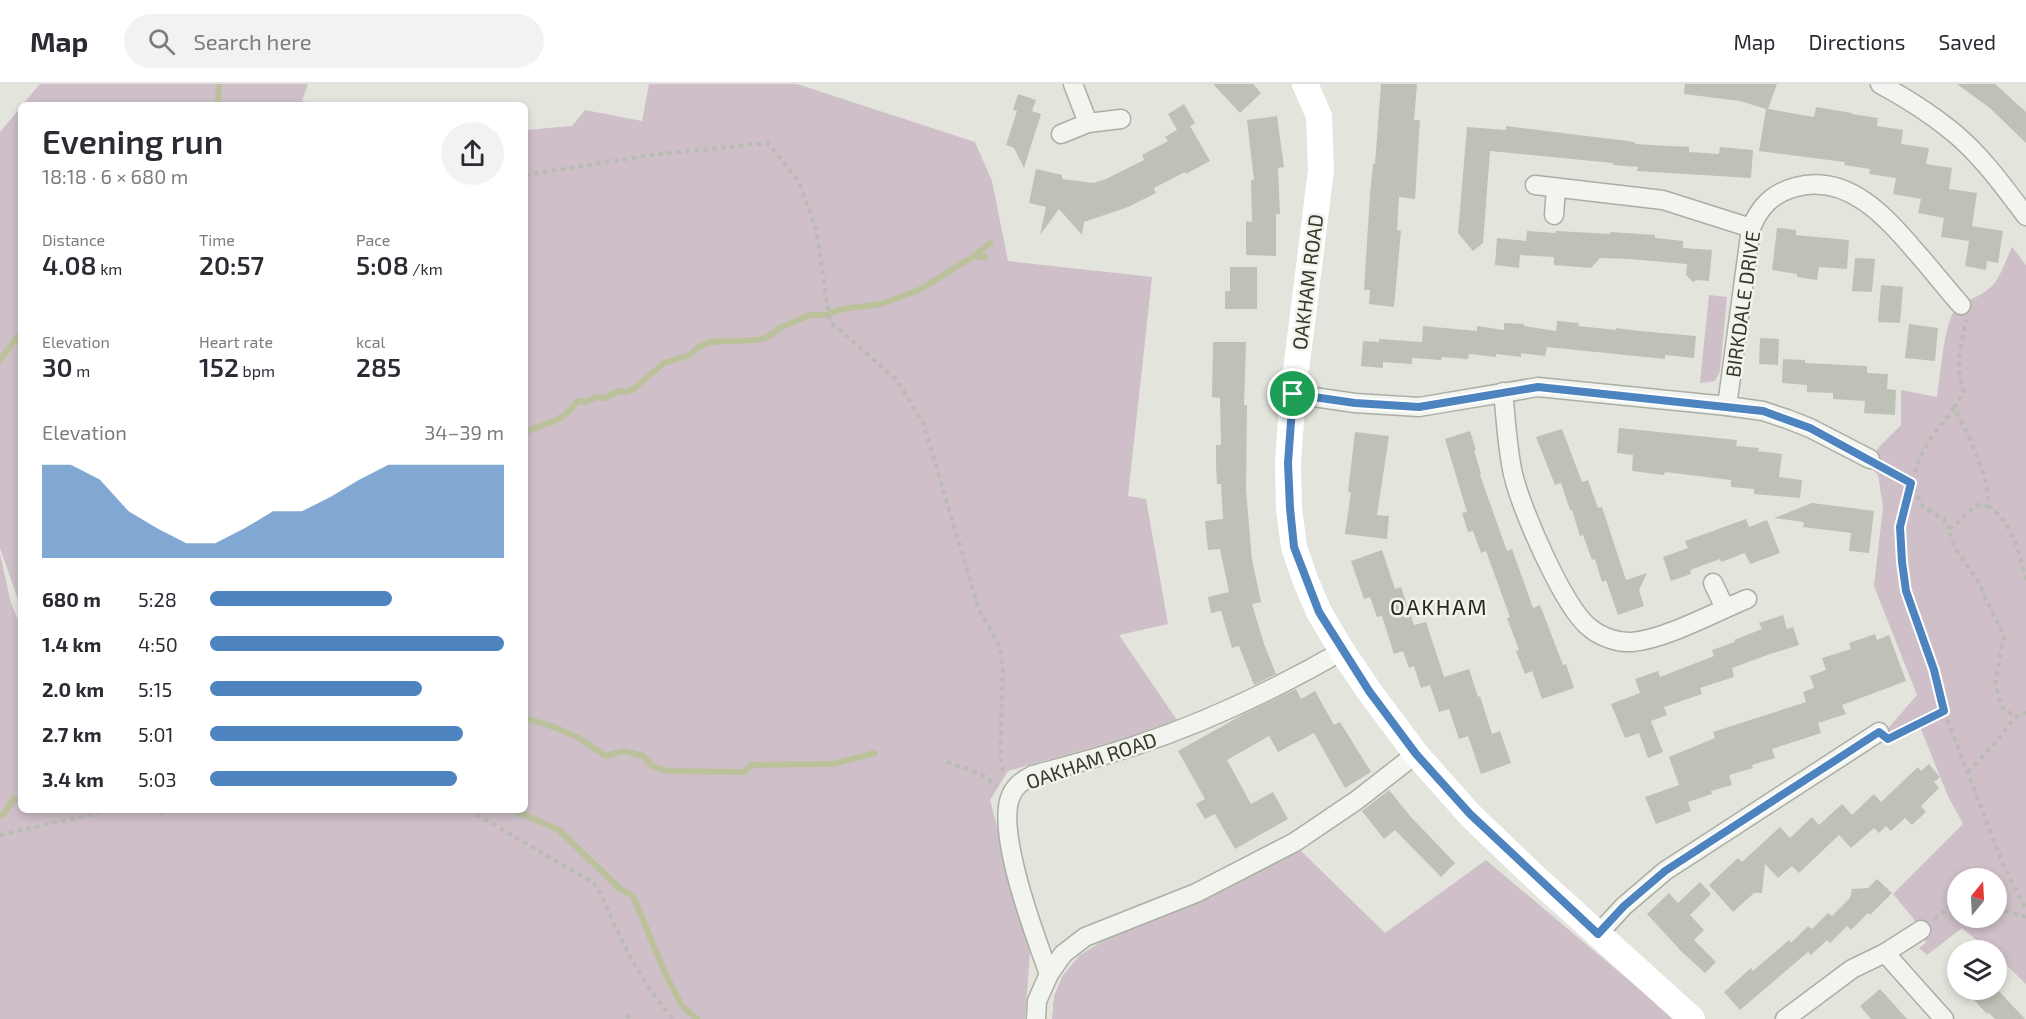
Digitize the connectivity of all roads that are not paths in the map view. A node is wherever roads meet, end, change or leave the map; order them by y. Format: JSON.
{"nodes":[{"id":1,"x":1073,"y":84,"type":"edge"},
{"id":2,"x":1305,"y":84,"type":"edge"},
{"id":3,"x":1880,"y":84,"type":"edge"},
{"id":4,"x":1121,"y":119,"type":"dead end"},
{"id":5,"x":1088,"y":123,"type":"junction"},
{"id":6,"x":1061,"y":134,"type":"dead end"},
{"id":7,"x":1535,"y":185,"type":"dead end"},
{"id":8,"x":1556,"y":189,"type":"junction"},
{"id":9,"x":1554,"y":215,"type":"dead end"},
{"id":10,"x":2026,"y":216,"type":"edge"},
{"id":11,"x":1751,"y":228,"type":"junction"},
{"id":12,"x":1961,"y":305,"type":"road end"},
{"id":13,"x":1503,"y":392,"type":"junction"},
{"id":14,"x":1293,"y":394,"type":"junction"},
{"id":15,"x":1727,"y":406,"type":"junction"},
{"id":16,"x":1870,"y":459,"type":"road end"},
{"id":17,"x":1713,"y":583,"type":"dead end"},
{"id":18,"x":1747,"y":599,"type":"dead end"},
{"id":19,"x":1725,"y":608,"type":"junction"},
{"id":20,"x":1342,"y":651,"type":"junction"},
{"id":21,"x":1879,"y":732,"type":"road end"},
{"id":22,"x":1416,"y":754,"type":"junction"},
{"id":23,"x":1921,"y":930,"type":"road end"},
{"id":24,"x":1598,"y":934,"type":"junction"},
{"id":25,"x":1885,"y":953,"type":"junction"},
{"id":26,"x":1049,"y":974,"type":"junction"},
{"id":27,"x":1036,"y":1019,"type":"edge"},
{"id":28,"x":1692,"y":1019,"type":"edge"},
{"id":29,"x":1785,"y":1019,"type":"edge"},
{"id":30,"x":1944,"y":1019,"type":"edge"}],
"edges":[{"from":1,"to":5,"type":"street"},
{"from":2,"to":14,"type":"street","name":"OAKHAM ROAD"},
{"from":3,"to":10,"type":"street"},
{"from":4,"to":5,"type":"street"},
{"from":5,"to":6,"type":"street"},
{"from":7,"to":8,"type":"street"},
{"from":8,"to":9,"type":"street"},
{"from":8,"to":11,"type":"street"},
{"from":11,"to":12,"type":"street","name":"BIRKDALE DRIVE"},
{"from":11,"to":15,"type":"street","name":"BIRKDALE DRIVE"},
{"from":13,"to":14,"type":"street"},
{"from":13,"to":15,"type":"street"},
{"from":13,"to":19,"type":"street"},
{"from":14,"to":20,"type":"street","name":"OAKHAM ROAD"},
{"from":15,"to":16,"type":"street"},
{"from":17,"to":19,"type":"street"},
{"from":18,"to":19,"type":"street"},
{"from":20,"to":22,"type":"street","name":"OAKHAM ROAD"},
{"from":20,"to":26,"type":"street","name":"OAKHAM ROAD"},
{"from":21,"to":24,"type":"street"},
{"from":22,"to":24,"type":"street","name":"OAKHAM ROAD"},
{"from":22,"to":26,"type":"street"},
{"from":23,"to":25,"type":"street"},
{"from":24,"to":28,"type":"street","name":"OAKHAM ROAD"},
{"from":25,"to":29,"type":"street"},
{"from":25,"to":30,"type":"street"},
{"from":26,"to":27,"type":"street"}]}
